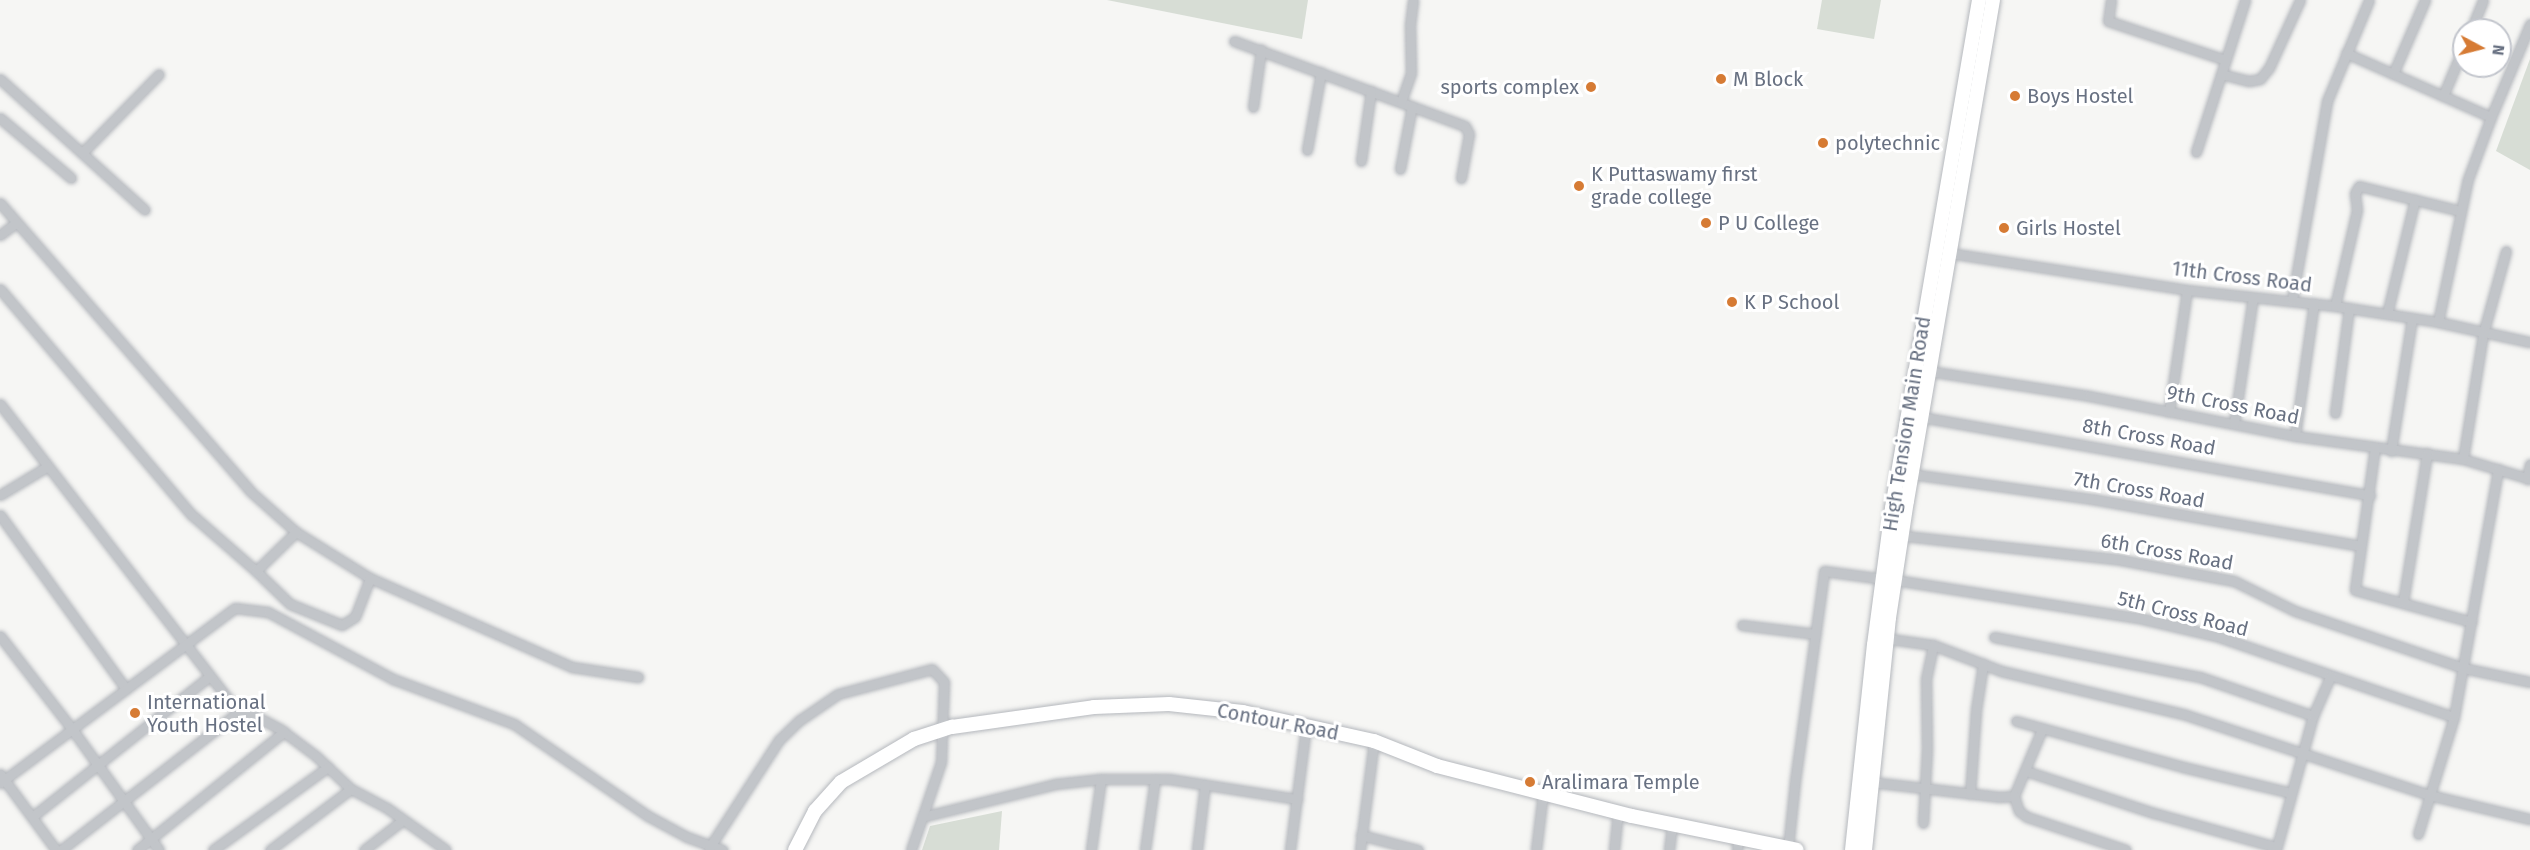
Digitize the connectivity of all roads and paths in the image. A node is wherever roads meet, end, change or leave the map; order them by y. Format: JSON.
{"nodes":[{"id":1,"x":1413,"y":0,"type":"edge"},
{"id":2,"x":1978,"y":0,"type":"edge"},
{"id":3,"x":1993,"y":0,"type":"edge"},
{"id":4,"x":2110,"y":0,"type":"edge"},
{"id":5,"x":2245,"y":0,"type":"edge"},
{"id":6,"x":2300,"y":0,"type":"edge"},
{"id":7,"x":2369,"y":0,"type":"edge"},
{"id":8,"x":2425,"y":0,"type":"edge"},
{"id":9,"x":2483,"y":0,"type":"edge"},
{"id":10,"x":2476,"y":18,"type":"edge"},
{"id":11,"x":2530,"y":24,"type":"edge"},
{"id":12,"x":1234,"y":40,"type":"dead end"},
{"id":13,"x":1261,"y":50,"type":"junction"},
{"id":14,"x":2346,"y":52,"type":"junction"},
{"id":15,"x":2226,"y":60,"type":"junction"},
{"id":16,"x":1321,"y":72,"type":"junction"},
{"id":17,"x":159,"y":74,"type":"dead end"},
{"id":18,"x":2221,"y":74,"type":"junction"},
{"id":19,"x":2393,"y":74,"type":"junction"},
{"id":20,"x":2452,"y":75,"type":"edge"},
{"id":21,"x":0,"y":79,"type":"edge"},
{"id":22,"x":1371,"y":91,"type":"junction"},
{"id":23,"x":2443,"y":96,"type":"junction"},
{"id":24,"x":1401,"y":102,"type":"junction"},
{"id":25,"x":1412,"y":106,"type":"junction"},
{"id":26,"x":1253,"y":107,"type":"dead end"},
{"id":27,"x":2491,"y":117,"type":"junction"},
{"id":28,"x":0,"y":118,"type":"edge"},
{"id":29,"x":1307,"y":150,"type":"dead end"},
{"id":30,"x":2196,"y":152,"type":"dead end"},
{"id":31,"x":82,"y":153,"type":"junction"},
{"id":32,"x":1361,"y":160,"type":"dead end"},
{"id":33,"x":1401,"y":169,"type":"dead end"},
{"id":34,"x":71,"y":178,"type":"dead end"},
{"id":35,"x":1461,"y":178,"type":"dead end"},
{"id":36,"x":2415,"y":200,"type":"junction"},
{"id":37,"x":0,"y":204,"type":"edge"},
{"id":38,"x":145,"y":210,"type":"dead end"},
{"id":39,"x":2462,"y":211,"type":"junction"},
{"id":40,"x":16,"y":223,"type":"junction"},
{"id":41,"x":0,"y":235,"type":"edge"},
{"id":42,"x":2506,"y":251,"type":"dead end"},
{"id":43,"x":1949,"y":253,"type":"junction"},
{"id":44,"x":0,"y":289,"type":"edge"},
{"id":45,"x":2187,"y":290,"type":"junction"},
{"id":46,"x":2253,"y":297,"type":"junction"},
{"id":47,"x":2292,"y":300,"type":"junction"},
{"id":48,"x":2314,"y":303,"type":"junction"},
{"id":49,"x":2335,"y":306,"type":"junction"},
{"id":50,"x":2349,"y":308,"type":"junction"},
{"id":51,"x":2387,"y":314,"type":"junction"},
{"id":52,"x":2412,"y":319,"type":"junction"},
{"id":53,"x":2438,"y":322,"type":"junction"},
{"id":54,"x":2483,"y":334,"type":"junction"},
{"id":55,"x":2530,"y":342,"type":"edge"},
{"id":56,"x":1929,"y":371,"type":"junction"},
{"id":57,"x":0,"y":404,"type":"edge"},
{"id":58,"x":2169,"y":412,"type":"junction"},
{"id":59,"x":2334,"y":413,"type":"dead end"},
{"id":60,"x":1921,"y":417,"type":"junction"},
{"id":61,"x":2234,"y":424,"type":"junction"},
{"id":62,"x":2295,"y":435,"type":"junction"},
{"id":63,"x":2375,"y":447,"type":"junction"},
{"id":64,"x":2391,"y":451,"type":"junction"},
{"id":65,"x":2427,"y":453,"type":"junction"},
{"id":66,"x":2463,"y":459,"type":"junction"},
{"id":67,"x":2530,"y":464,"type":"edge"},
{"id":68,"x":48,"y":466,"type":"junction"},
{"id":69,"x":2498,"y":469,"type":"junction"},
{"id":70,"x":1911,"y":474,"type":"junction"},
{"id":71,"x":2529,"y":479,"type":"edge"},
{"id":72,"x":0,"y":495,"type":"edge"},
{"id":73,"x":2370,"y":495,"type":"junction"},
{"id":74,"x":0,"y":515,"type":"edge"},
{"id":75,"x":296,"y":532,"type":"junction"},
{"id":76,"x":1895,"y":535,"type":"junction"},
{"id":77,"x":2360,"y":546,"type":"junction"},
{"id":78,"x":256,"y":570,"type":"junction"},
{"id":79,"x":370,"y":578,"type":"junction"},
{"id":80,"x":1889,"y":580,"type":"junction"},
{"id":81,"x":2403,"y":602,"type":"junction"},
{"id":82,"x":2472,"y":622,"type":"junction"},
{"id":83,"x":1742,"y":625,"type":"dead end"},
{"id":84,"x":1815,"y":634,"type":"junction"},
{"id":85,"x":0,"y":636,"type":"edge"},
{"id":86,"x":1994,"y":636,"type":"dead end"},
{"id":87,"x":1881,"y":638,"type":"junction"},
{"id":88,"x":186,"y":645,"type":"junction"},
{"id":89,"x":1933,"y":645,"type":"junction"},
{"id":90,"x":1983,"y":664,"type":"junction"},
{"id":91,"x":2463,"y":668,"type":"junction"},
{"id":92,"x":210,"y":676,"type":"junction"},
{"id":93,"x":638,"y":677,"type":"dead end"},
{"id":94,"x":2330,"y":677,"type":"junction"},
{"id":95,"x":2530,"y":682,"type":"edge"},
{"id":96,"x":126,"y":689,"type":"junction"},
{"id":97,"x":242,"y":709,"type":"junction"},
{"id":98,"x":2313,"y":716,"type":"junction"},
{"id":99,"x":2454,"y":717,"type":"junction"},
{"id":100,"x":2016,"y":721,"type":"dead end"},
{"id":101,"x":1306,"y":726,"type":"junction"},
{"id":102,"x":72,"y":729,"type":"junction"},
{"id":103,"x":2042,"y":729,"type":"junction"},
{"id":104,"x":943,"y":730,"type":"junction"},
{"id":105,"x":284,"y":732,"type":"junction"},
{"id":106,"x":1374,"y":741,"type":"junction"},
{"id":107,"x":2303,"y":752,"type":"junction"},
{"id":108,"x":99,"y":766,"type":"junction"},
{"id":109,"x":328,"y":767,"type":"junction"},
{"id":110,"x":2026,"y":771,"type":"junction"},
{"id":111,"x":1101,"y":778,"type":"junction"},
{"id":112,"x":1155,"y":778,"type":"junction"},
{"id":113,"x":1,"y":779,"type":"edge"},
{"id":114,"x":1871,"y":782,"type":"junction"},
{"id":115,"x":1205,"y":784,"type":"junction"},
{"id":116,"x":351,"y":789,"type":"junction"},
{"id":117,"x":1925,"y":789,"type":"junction"},
{"id":118,"x":1543,"y":793,"type":"junction"},
{"id":119,"x":2291,"y":793,"type":"junction"},
{"id":120,"x":1970,"y":794,"type":"junction"},
{"id":121,"x":2429,"y":795,"type":"junction"},
{"id":122,"x":2014,"y":796,"type":"junction"},
{"id":123,"x":1297,"y":799,"type":"junction"},
{"id":124,"x":124,"y":801,"type":"junction"},
{"id":125,"x":1618,"y":812,"type":"junction"},
{"id":126,"x":32,"y":817,"type":"junction"},
{"id":127,"x":922,"y":817,"type":"junction"},
{"id":128,"x":2530,"y":819,"type":"edge"},
{"id":129,"x":403,"y":820,"type":"junction"},
{"id":130,"x":1923,"y":823,"type":"dead end"},
{"id":131,"x":1672,"y":824,"type":"junction"},
{"id":132,"x":2418,"y":834,"type":"dead end"},
{"id":133,"x":1361,"y":835,"type":"junction"},
{"id":134,"x":152,"y":839,"type":"junction"},
{"id":135,"x":1738,"y":844,"type":"edge"},
{"id":136,"x":709,"y":848,"type":"edge"},
{"id":137,"x":1793,"y":849,"type":"edge"},
{"id":138,"x":2276,"y":849,"type":"edge"},
{"id":139,"x":56,"y":850,"type":"edge"},
{"id":140,"x":61,"y":850,"type":"edge"},
{"id":141,"x":136,"y":850,"type":"edge"},
{"id":142,"x":159,"y":850,"type":"edge"},
{"id":143,"x":213,"y":850,"type":"edge"},
{"id":144,"x":270,"y":850,"type":"edge"},
{"id":145,"x":364,"y":850,"type":"edge"},
{"id":146,"x":446,"y":850,"type":"edge"},
{"id":147,"x":723,"y":850,"type":"edge"},
{"id":148,"x":795,"y":850,"type":"edge"},
{"id":149,"x":911,"y":850,"type":"edge"},
{"id":150,"x":1091,"y":850,"type":"edge"},
{"id":151,"x":1145,"y":850,"type":"edge"},
{"id":152,"x":1197,"y":850,"type":"edge"},
{"id":153,"x":1290,"y":850,"type":"edge"},
{"id":154,"x":1360,"y":850,"type":"edge"},
{"id":155,"x":1418,"y":850,"type":"edge"},
{"id":156,"x":1536,"y":850,"type":"edge"},
{"id":157,"x":1614,"y":850,"type":"edge"},
{"id":158,"x":1669,"y":850,"type":"edge"},
{"id":159,"x":1852,"y":850,"type":"edge"},
{"id":160,"x":1865,"y":850,"type":"edge"},
{"id":161,"x":2126,"y":850,"type":"edge"}],
"edges":[{"from":1,"to":24,"type":"street"},
{"from":2,"to":76,"type":"main road","name":"High Tension Main Road"},
{"from":3,"to":43,"type":"main road"},
{"from":4,"to":15,"type":"street"},
{"from":5,"to":15,"type":"street"},
{"from":6,"to":18,"type":"street"},
{"from":7,"to":14,"type":"street"},
{"from":8,"to":19,"type":"street"},
{"from":9,"to":10,"type":"street"},
{"from":11,"to":27,"type":"street"},
{"from":12,"to":13,"type":"street"},
{"from":13,"to":16,"type":"street"},
{"from":13,"to":26,"type":"street"},
{"from":14,"to":19,"type":"street"},
{"from":14,"to":47,"type":"street"},
{"from":15,"to":18,"type":"street"},
{"from":16,"to":22,"type":"street"},
{"from":16,"to":29,"type":"street"},
{"from":17,"to":31,"type":"street"},
{"from":18,"to":30,"type":"street"},
{"from":19,"to":23,"type":"street"},
{"from":20,"to":23,"type":"street"},
{"from":21,"to":31,"type":"street"},
{"from":22,"to":24,"type":"street"},
{"from":22,"to":32,"type":"street"},
{"from":23,"to":27,"type":"street"},
{"from":24,"to":25,"type":"street"},
{"from":25,"to":33,"type":"street"},
{"from":25,"to":35,"type":"street"},
{"from":27,"to":39,"type":"street"},
{"from":28,"to":34,"type":"street"},
{"from":31,"to":38,"type":"street"},
{"from":36,"to":39,"type":"street"},
{"from":36,"to":49,"type":"street"},
{"from":36,"to":51,"type":"street"},
{"from":37,"to":40,"type":"street"},
{"from":39,"to":53,"type":"street"},
{"from":40,"to":41,"type":"street"},
{"from":40,"to":75,"type":"street"},
{"from":42,"to":54,"type":"street"},
{"from":43,"to":45,"type":"street","name":"11th Cross Road"},
{"from":43,"to":56,"type":"main road"},
{"from":44,"to":78,"type":"street"},
{"from":45,"to":46,"type":"street","name":"11th Cross Road"},
{"from":45,"to":58,"type":"street"},
{"from":46,"to":47,"type":"street","name":"11th Cross Road"},
{"from":46,"to":61,"type":"street"},
{"from":47,"to":48,"type":"street","name":"11th Cross Road"},
{"from":48,"to":49,"type":"street","name":"11th Cross Road"},
{"from":48,"to":62,"type":"street"},
{"from":49,"to":50,"type":"street","name":"11th Cross Road"},
{"from":50,"to":51,"type":"street","name":"11th Cross Road"},
{"from":50,"to":59,"type":"street"},
{"from":51,"to":52,"type":"street","name":"11th Cross Road"},
{"from":52,"to":53,"type":"street","name":"11th Cross Road"},
{"from":52,"to":64,"type":"street"},
{"from":53,"to":54,"type":"street","name":"11th Cross Road"},
{"from":54,"to":55,"type":"street","name":"11th Cross Road"},
{"from":54,"to":66,"type":"street"},
{"from":56,"to":58,"type":"street","name":"9th Cross Road"},
{"from":56,"to":60,"type":"main road"},
{"from":57,"to":68,"type":"street"},
{"from":58,"to":61,"type":"street","name":"9th Cross Road"},
{"from":60,"to":70,"type":"main road"},
{"from":60,"to":73,"type":"street","name":"8th Cross Road"},
{"from":61,"to":62,"type":"street","name":"9th Cross Road"},
{"from":62,"to":63,"type":"street","name":"9th Cross Road"},
{"from":63,"to":64,"type":"street","name":"9th Cross Road"},
{"from":63,"to":73,"type":"street"},
{"from":64,"to":65,"type":"street","name":"9th Cross Road"},
{"from":65,"to":66,"type":"street","name":"9th Cross Road"},
{"from":65,"to":81,"type":"street"},
{"from":66,"to":69,"type":"street","name":"9th Cross Road"},
{"from":67,"to":71,"type":"street"},
{"from":68,"to":72,"type":"street"},
{"from":68,"to":88,"type":"street"},
{"from":69,"to":71,"type":"street","name":"9th Cross Road"},
{"from":69,"to":82,"type":"street"},
{"from":70,"to":76,"type":"main road"},
{"from":70,"to":77,"type":"street","name":"7th Cross Road"},
{"from":73,"to":77,"type":"street"},
{"from":74,"to":96,"type":"street"},
{"from":75,"to":78,"type":"street"},
{"from":75,"to":79,"type":"street"},
{"from":76,"to":80,"type":"main road","name":"High Tension Main Road"},
{"from":76,"to":91,"type":"street","name":"6th Cross Road"},
{"from":77,"to":81,"type":"street"},
{"from":78,"to":79,"type":"street"},
{"from":79,"to":93,"type":"street"},
{"from":80,"to":84,"type":"street","name":"5th Cross Road"},
{"from":80,"to":87,"type":"main road","name":"High Tension Main Road"},
{"from":80,"to":94,"type":"street","name":"5th Cross Road"},
{"from":81,"to":82,"type":"street"},
{"from":82,"to":91,"type":"street"},
{"from":83,"to":84,"type":"street"},
{"from":84,"to":137,"type":"street"},
{"from":85,"to":102,"type":"street"},
{"from":86,"to":98,"type":"street"},
{"from":87,"to":89,"type":"street"},
{"from":87,"to":114,"type":"main road"},
{"from":87,"to":159,"type":"main road","name":"High Tension Main Road"},
{"from":88,"to":92,"type":"street"},
{"from":88,"to":96,"type":"street"},
{"from":88,"to":136,"type":"street"},
{"from":89,"to":90,"type":"street"},
{"from":89,"to":117,"type":"street"},
{"from":90,"to":107,"type":"street"},
{"from":90,"to":120,"type":"street"},
{"from":91,"to":95,"type":"street","name":"6th Cross Road"},
{"from":91,"to":99,"type":"street"},
{"from":92,"to":97,"type":"street"},
{"from":92,"to":108,"type":"street"},
{"from":94,"to":98,"type":"street"},
{"from":94,"to":99,"type":"street","name":"5th Cross Road"},
{"from":96,"to":102,"type":"street"},
{"from":97,"to":105,"type":"street"},
{"from":97,"to":124,"type":"street"},
{"from":98,"to":107,"type":"street"},
{"from":99,"to":121,"type":"street"},
{"from":100,"to":103,"type":"street"},
{"from":101,"to":104,"type":"main road","name":"Contour Road"},
{"from":101,"to":106,"type":"main road","name":"Contour Road"},
{"from":101,"to":123,"type":"street"},
{"from":102,"to":108,"type":"street"},
{"from":102,"to":113,"type":"street"},
{"from":103,"to":110,"type":"street"},
{"from":103,"to":119,"type":"street"},
{"from":104,"to":127,"type":"street"},
{"from":104,"to":136,"type":"street"},
{"from":104,"to":148,"type":"main road","name":"Contour Road"},
{"from":105,"to":109,"type":"street"},
{"from":105,"to":134,"type":"street"},
{"from":106,"to":118,"type":"main road","name":"Contour Road"},
{"from":106,"to":133,"type":"street"},
{"from":107,"to":119,"type":"street"},
{"from":107,"to":121,"type":"street"},
{"from":108,"to":124,"type":"street"},
{"from":108,"to":126,"type":"street"},
{"from":109,"to":116,"type":"street"},
{"from":109,"to":143,"type":"street"},
{"from":110,"to":122,"type":"street"},
{"from":110,"to":138,"type":"street"},
{"from":111,"to":112,"type":"street"},
{"from":111,"to":127,"type":"street"},
{"from":111,"to":150,"type":"street"},
{"from":112,"to":115,"type":"street"},
{"from":112,"to":151,"type":"street"},
{"from":113,"to":126,"type":"street"},
{"from":114,"to":117,"type":"street"},
{"from":114,"to":160,"type":"main road"},
{"from":115,"to":123,"type":"street"},
{"from":115,"to":152,"type":"street"},
{"from":116,"to":129,"type":"street"},
{"from":116,"to":144,"type":"street"},
{"from":117,"to":120,"type":"street"},
{"from":117,"to":130,"type":"street"},
{"from":118,"to":125,"type":"main road","name":"Contour Road"},
{"from":118,"to":156,"type":"street"},
{"from":119,"to":138,"type":"street"},
{"from":120,"to":122,"type":"street"},
{"from":121,"to":128,"type":"street"},
{"from":121,"to":132,"type":"street"},
{"from":122,"to":161,"type":"street"},
{"from":123,"to":153,"type":"street"},
{"from":124,"to":134,"type":"street"},
{"from":124,"to":140,"type":"street"},
{"from":125,"to":131,"type":"main road","name":"Contour Road"},
{"from":125,"to":157,"type":"street"},
{"from":126,"to":139,"type":"street"},
{"from":127,"to":149,"type":"street"},
{"from":129,"to":145,"type":"street"},
{"from":129,"to":146,"type":"street"},
{"from":131,"to":135,"type":"main road","name":"Contour Road"},
{"from":131,"to":158,"type":"street"},
{"from":133,"to":154,"type":"street"},
{"from":133,"to":155,"type":"street"},
{"from":134,"to":141,"type":"street"},
{"from":134,"to":142,"type":"street"},
{"from":135,"to":137,"type":"main road","name":"Contour Road"},
{"from":136,"to":147,"type":"street"}]}
